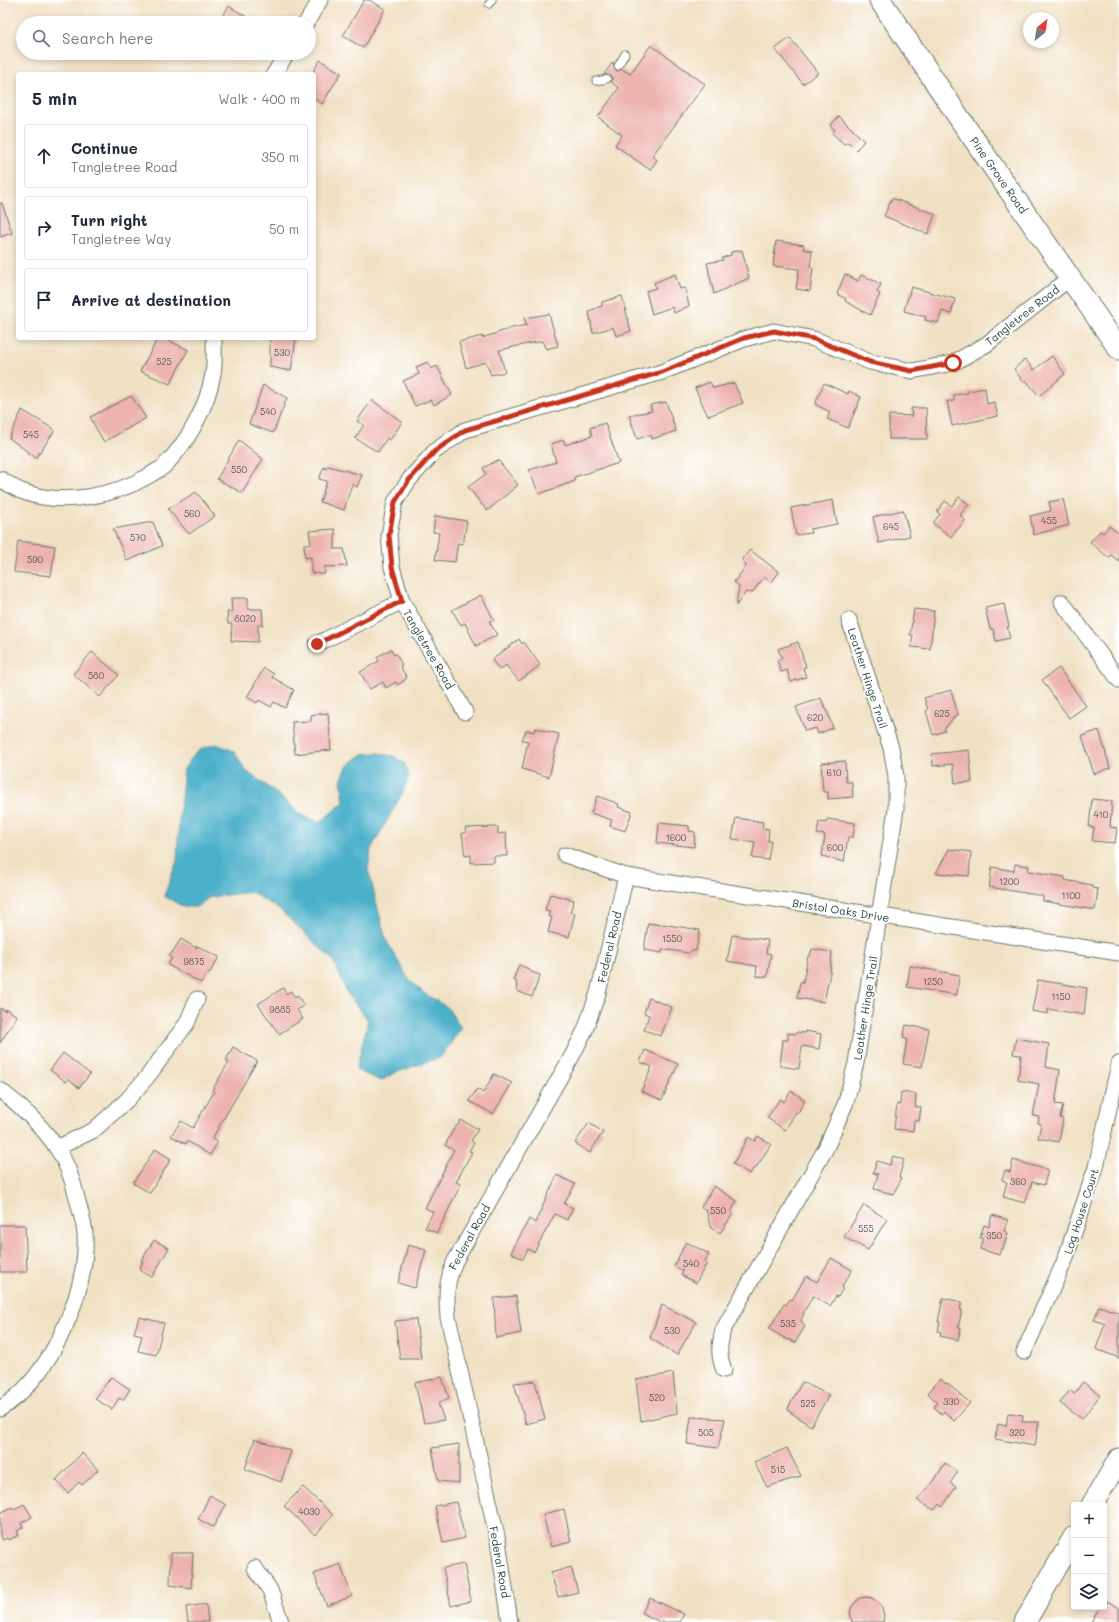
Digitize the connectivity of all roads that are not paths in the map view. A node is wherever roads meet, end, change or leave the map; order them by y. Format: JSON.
{"nodes":[{"id":1,"x":320,"y":0,"type":"edge"},
{"id":2,"x":880,"y":0,"type":"edge"},
{"id":3,"x":310,"y":16,"type":"edge"},
{"id":4,"x":626,"y":54,"type":"dead end"},
{"id":5,"x":283,"y":60,"type":"edge"},
{"id":6,"x":618,"y":66,"type":"dead end"},
{"id":7,"x":275,"y":72,"type":"edge"},
{"id":8,"x":607,"y":79,"type":"dead end"},
{"id":9,"x":596,"y":81,"type":"dead end"},
{"id":10,"x":1070,"y":278,"type":"junction"},
{"id":11,"x":214,"y":340,"type":"edge"},
{"id":12,"x":1119,"y":350,"type":"edge"},
{"id":13,"x":0,"y":479,"type":"edge"},
{"id":14,"x":402,"y":601,"type":"junction"},
{"id":15,"x":1062,"y":602,"type":"dead end"},
{"id":16,"x":849,"y":620,"type":"dead end"},
{"id":17,"x":317,"y":644,"type":"dead end"},
{"id":18,"x":1119,"y":680,"type":"edge"},
{"id":19,"x":465,"y":712,"type":"dead end"},
{"id":20,"x":565,"y":855,"type":"dead end"},
{"id":21,"x":626,"y":876,"type":"junction"},
{"id":22,"x":879,"y":916,"type":"junction"},
{"id":23,"x":1119,"y":954,"type":"edge"},
{"id":24,"x":197,"y":999,"type":"dead end"},
{"id":25,"x":1119,"y":1064,"type":"edge"},
{"id":26,"x":0,"y":1090,"type":"edge"},
{"id":27,"x":57,"y":1148,"type":"junction"},
{"id":28,"x":1024,"y":1352,"type":"dead end"},
{"id":29,"x":724,"y":1370,"type":"dead end"},
{"id":30,"x":0,"y":1409,"type":"edge"},
{"id":31,"x":1119,"y":1458,"type":"edge"},
{"id":32,"x":1094,"y":1502,"type":"edge"},
{"id":33,"x":1073,"y":1538,"type":"edge"},
{"id":34,"x":255,"y":1568,"type":"dead end"},
{"id":35,"x":282,"y":1622,"type":"edge"},
{"id":36,"x":510,"y":1622,"type":"edge"},
{"id":37,"x":1026,"y":1622,"type":"edge"}],
"edges":[{"from":1,"to":3,"type":"street"},
{"from":2,"to":10,"type":"main road","name":"Pine Grove Road"},
{"from":4,"to":6,"type":"lane"},
{"from":5,"to":7,"type":"street"},
{"from":8,"to":9,"type":"lane"},
{"from":10,"to":12,"type":"main road","name":"Pine Grove Road"},
{"from":10,"to":14,"type":"street","name":"Tangletree Road"},
{"from":11,"to":13,"type":"street"},
{"from":14,"to":17,"type":"street"},
{"from":14,"to":19,"type":"street","name":"Tangletree Road"},
{"from":15,"to":18,"type":"street"},
{"from":16,"to":22,"type":"street","name":"Leather Hinge Trail"},
{"from":20,"to":21,"type":"street","name":"Bristol Oaks Drive"},
{"from":21,"to":22,"type":"street","name":"Bristol Oaks Drive"},
{"from":21,"to":36,"type":"street","name":"Federal Road"},
{"from":22,"to":23,"type":"street","name":"Bristol Oaks Drive"},
{"from":22,"to":29,"type":"street","name":"Leather Hinge Trail"},
{"from":24,"to":27,"type":"street"},
{"from":25,"to":28,"type":"street","name":"Log House Court"},
{"from":26,"to":27,"type":"street"},
{"from":27,"to":30,"type":"street"},
{"from":31,"to":32,"type":"main road"},
{"from":33,"to":37,"type":"main road"},
{"from":34,"to":35,"type":"street"}]}
